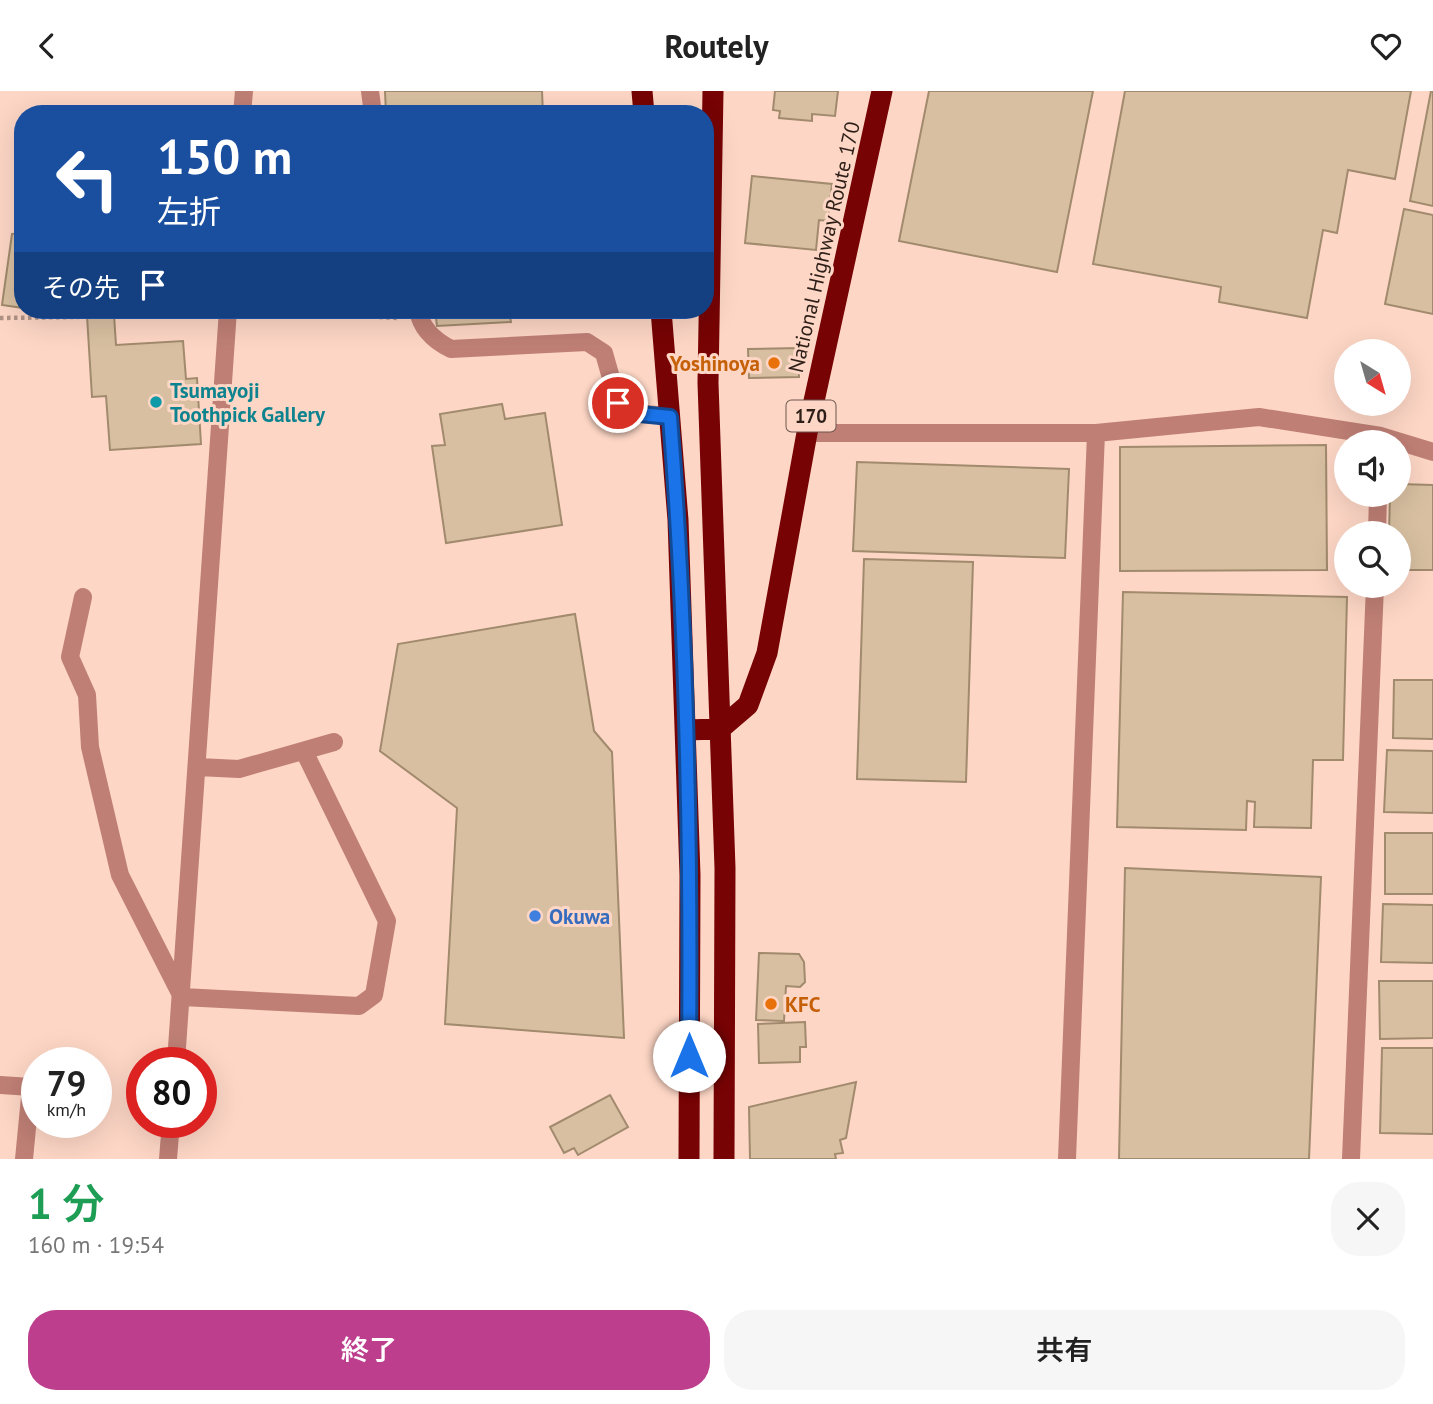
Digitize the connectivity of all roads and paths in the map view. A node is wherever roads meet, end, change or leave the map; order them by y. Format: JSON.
{"nodes":[{"id":1,"x":882,"y":91,"type":"edge"},
{"id":2,"x":227,"y":319,"type":"edge"},
{"id":3,"x":422,"y":319,"type":"edge"},
{"id":4,"x":662,"y":319,"type":"edge"},
{"id":5,"x":709,"y":319,"type":"edge"},
{"id":6,"x":670,"y":417,"type":"junction"},
{"id":7,"x":1334,"y":431,"type":"edge"},
{"id":8,"x":807,"y":433,"type":"junction"},
{"id":9,"x":1096,"y":433,"type":"junction"},
{"id":10,"x":1411,"y":447,"type":"edge"},
{"id":11,"x":1433,"y":452,"type":"edge"},
{"id":12,"x":83,"y":597,"type":"dead end"},
{"id":13,"x":1374,"y":598,"type":"edge"},
{"id":14,"x":720,"y":729,"type":"junction"},
{"id":15,"x":685,"y":730,"type":"junction"},
{"id":16,"x":334,"y":742,"type":"dead end"},
{"id":17,"x":304,"y":751,"type":"junction"},
{"id":18,"x":198,"y":767,"type":"junction"},
{"id":19,"x":182,"y":997,"type":"junction"},
{"id":20,"x":177,"y":1047,"type":"edge"},
{"id":21,"x":0,"y":1085,"type":"edge"},
{"id":22,"x":170,"y":1138,"type":"edge"},
{"id":23,"x":24,"y":1159,"type":"edge"},
{"id":24,"x":168,"y":1159,"type":"edge"},
{"id":25,"x":689,"y":1159,"type":"edge"},
{"id":26,"x":724,"y":1159,"type":"edge"},
{"id":27,"x":1068,"y":1159,"type":"edge"},
{"id":28,"x":1351,"y":1159,"type":"edge"}],
"edges":[{"from":1,"to":8,"type":"highway","name":"National Highway Route 170","number":"170"},
{"from":2,"to":18,"type":"street"},
{"from":3,"to":6,"type":"street"},
{"from":4,"to":6,"type":"highway"},
{"from":5,"to":14,"type":"highway"},
{"from":6,"to":15,"type":"highway"},
{"from":7,"to":9,"type":"street"},
{"from":8,"to":9,"type":"street"},
{"from":8,"to":14,"type":"highway","name":"National Highway Route 170","number":"170"},
{"from":9,"to":27,"type":"street"},
{"from":10,"to":11,"type":"street"},
{"from":12,"to":19,"type":"street"},
{"from":13,"to":28,"type":"street"},
{"from":14,"to":15,"type":"highway"},
{"from":14,"to":26,"type":"highway"},
{"from":15,"to":25,"type":"highway"},
{"from":16,"to":17,"type":"street"},
{"from":17,"to":18,"type":"street"},
{"from":17,"to":19,"type":"street"},
{"from":18,"to":19,"type":"street"},
{"from":19,"to":20,"type":"street"},
{"from":21,"to":23,"type":"street"},
{"from":22,"to":24,"type":"street"}]}
